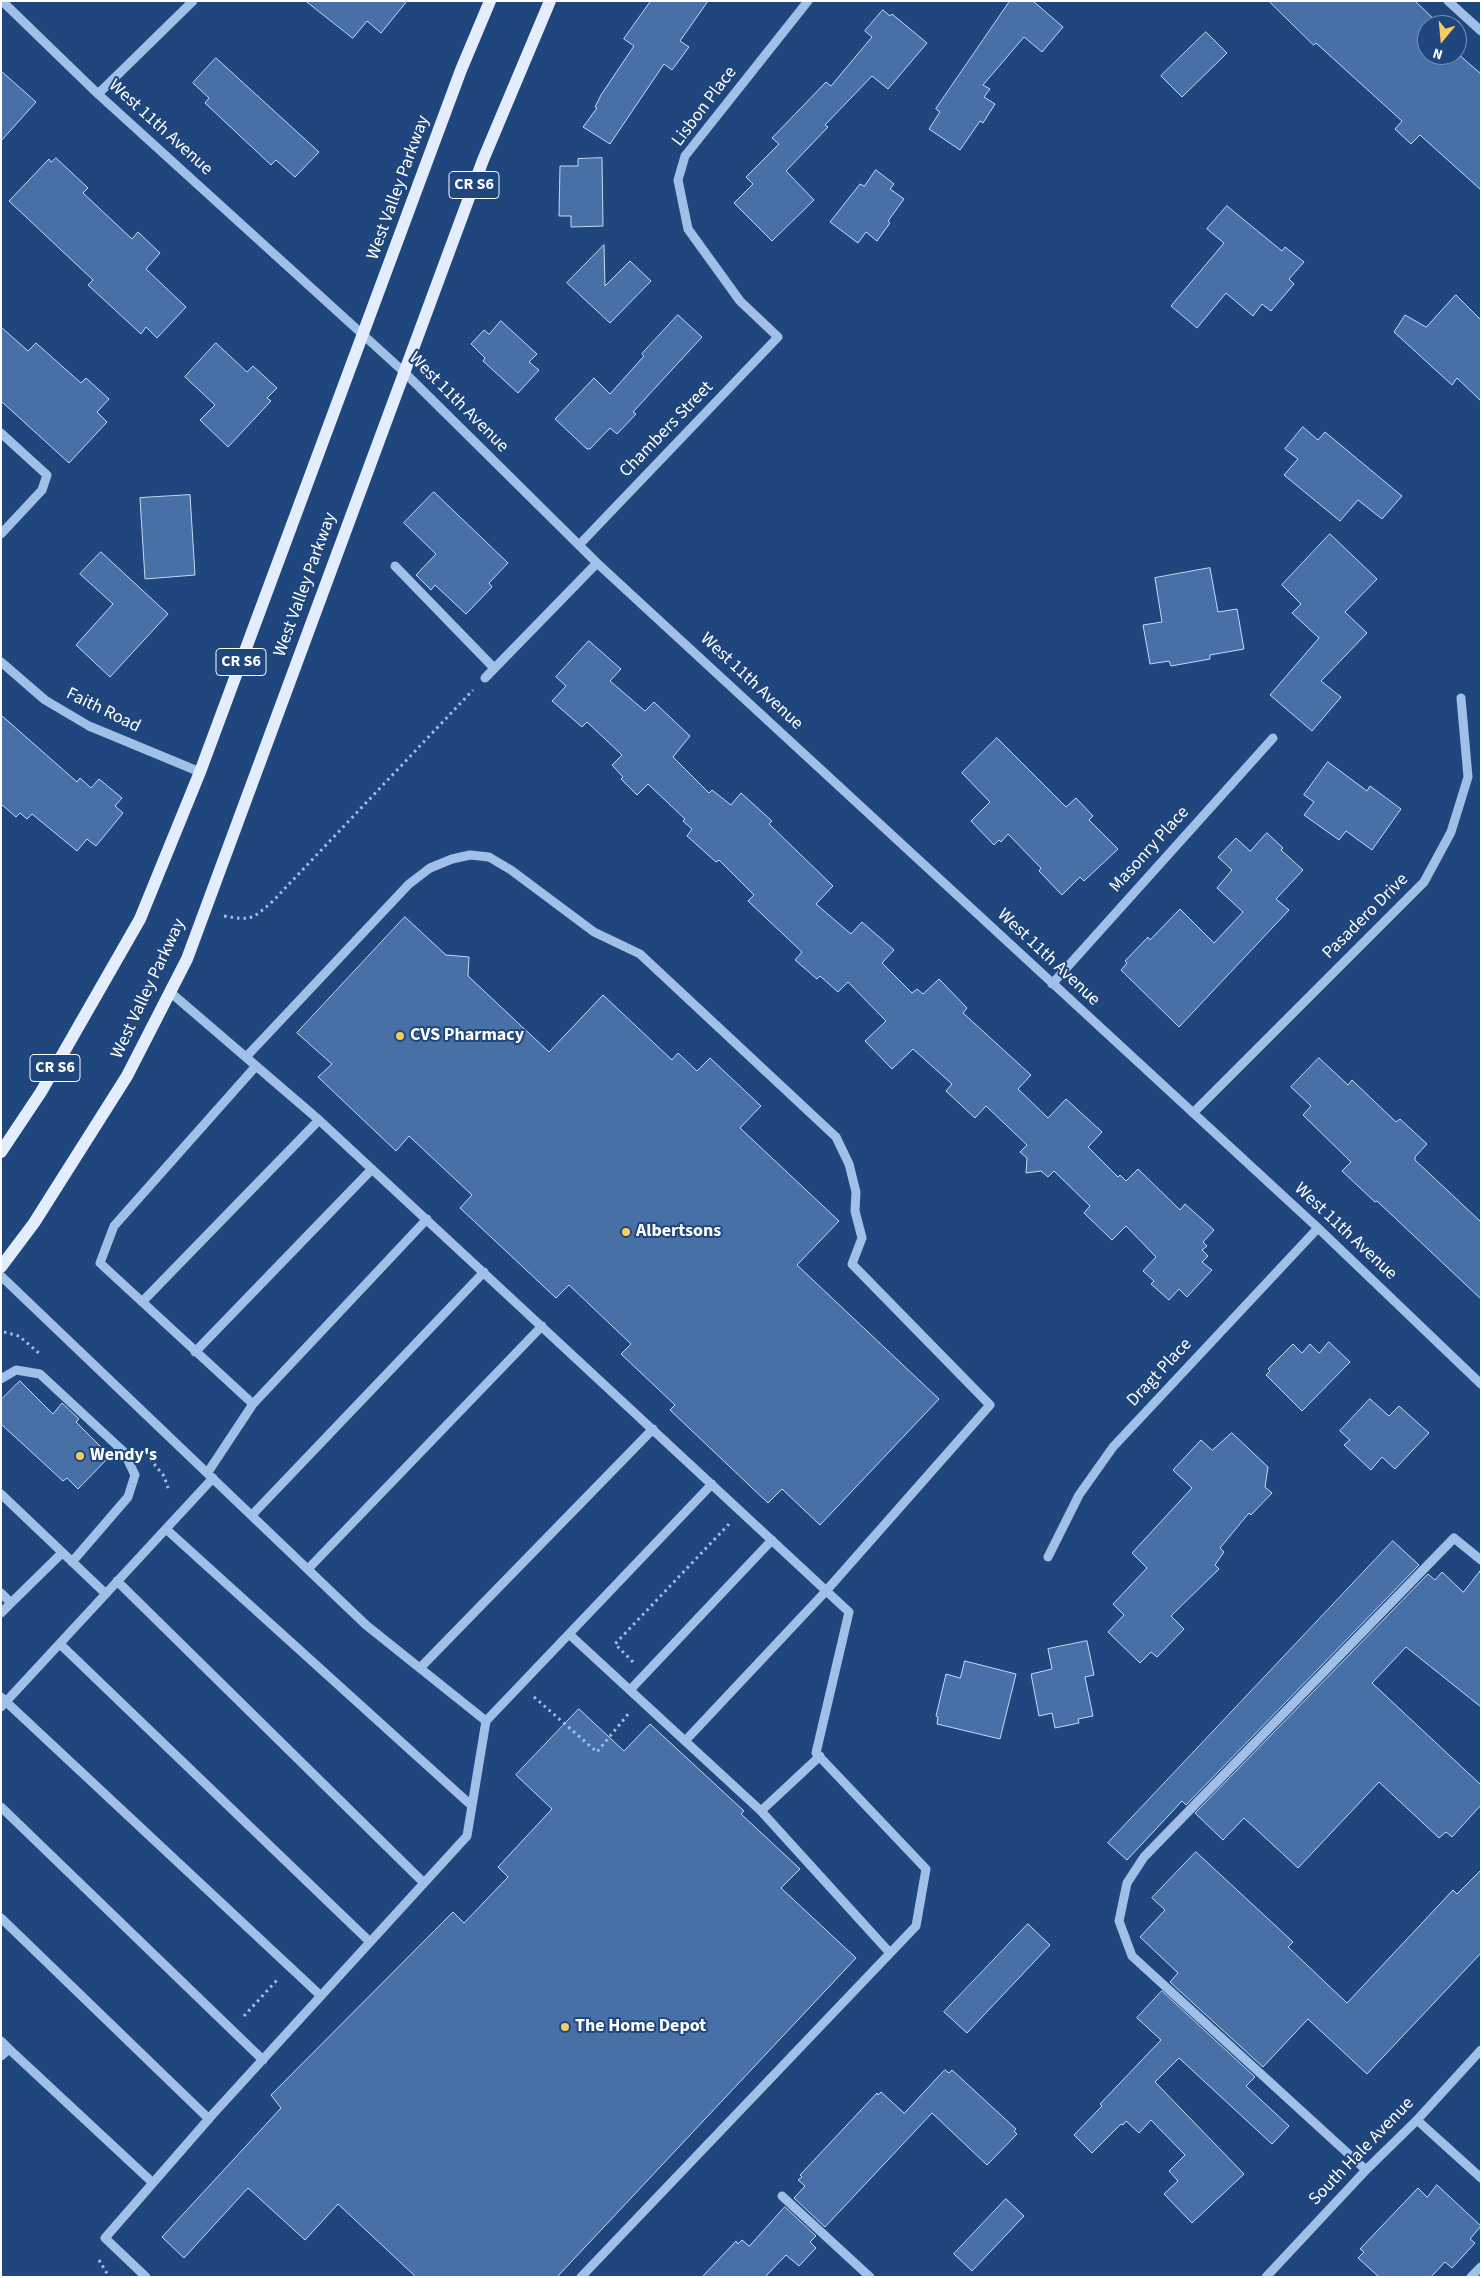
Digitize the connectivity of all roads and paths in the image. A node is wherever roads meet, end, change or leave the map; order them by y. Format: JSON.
{"nodes":[{"id":1,"x":2,"y":1,"type":"edge"},
{"id":2,"x":193,"y":1,"type":"edge"},
{"id":3,"x":490,"y":1,"type":"edge"},
{"id":4,"x":550,"y":1,"type":"edge"},
{"id":5,"x":808,"y":1,"type":"edge"},
{"id":6,"x":1448,"y":1,"type":"edge"},
{"id":7,"x":1481,"y":31,"type":"edge"},
{"id":8,"x":98,"y":94,"type":"junction"},
{"id":9,"x":364,"y":335,"type":"junction"},
{"id":10,"x":778,"y":337,"type":"joint"},
{"id":11,"x":404,"y":372,"type":"junction"},
{"id":12,"x":1,"y":433,"type":"edge"},
{"id":13,"x":1,"y":534,"type":"edge"},
{"id":14,"x":579,"y":545,"type":"junction"},
{"id":15,"x":597,"y":563,"type":"junction"},
{"id":16,"x":395,"y":566,"type":"dead end"},
{"id":17,"x":1,"y":662,"type":"edge"},
{"id":18,"x":494,"y":668,"type":"junction"},
{"id":19,"x":485,"y":678,"type":"joint"},
{"id":20,"x":1461,"y":698,"type":"dead end"},
{"id":21,"x":1272,"y":738,"type":"dead end"},
{"id":22,"x":200,"y":772,"type":"junction"},
{"id":23,"x":204,"y":912,"type":"junction"},
{"id":24,"x":1052,"y":984,"type":"junction"},
{"id":25,"x":170,"y":992,"type":"junction"},
{"id":26,"x":246,"y":1058,"type":"junction"},
{"id":27,"x":256,"y":1066,"type":"junction"},
{"id":28,"x":1193,"y":1113,"type":"junction"},
{"id":29,"x":319,"y":1120,"type":"junction"},
{"id":30,"x":1,"y":1152,"type":"edge"},
{"id":31,"x":372,"y":1169,"type":"junction"},
{"id":32,"x":427,"y":1220,"type":"junction"},
{"id":33,"x":1318,"y":1228,"type":"junction"},
{"id":34,"x":1,"y":1267,"type":"edge"},
{"id":35,"x":484,"y":1272,"type":"junction"},
{"id":36,"x":1,"y":1276,"type":"edge"},
{"id":37,"x":142,"y":1302,"type":"junction"},
{"id":38,"x":542,"y":1326,"type":"junction"},
{"id":39,"x":195,"y":1352,"type":"junction"},
{"id":40,"x":1,"y":1380,"type":"edge"},
{"id":41,"x":1481,"y":1384,"type":"edge"},
{"id":42,"x":253,"y":1404,"type":"junction"},
{"id":43,"x":653,"y":1429,"type":"junction"},
{"id":44,"x":210,"y":1475,"type":"junction"},
{"id":45,"x":712,"y":1484,"type":"junction"},
{"id":46,"x":1,"y":1494,"type":"edge"},
{"id":47,"x":741,"y":1511,"type":"junction"},
{"id":48,"x":252,"y":1515,"type":"junction"},
{"id":49,"x":166,"y":1529,"type":"junction"},
{"id":50,"x":772,"y":1540,"type":"junction"},
{"id":51,"x":62,"y":1553,"type":"junction"},
{"id":52,"x":1048,"y":1557,"type":"dead end"},
{"id":53,"x":1481,"y":1560,"type":"edge"},
{"id":54,"x":72,"y":1562,"type":"junction"},
{"id":55,"x":308,"y":1569,"type":"junction"},
{"id":56,"x":117,"y":1581,"type":"junction"},
{"id":57,"x":826,"y":1591,"type":"junction"},
{"id":58,"x":1,"y":1593,"type":"edge"},
{"id":59,"x":106,"y":1594,"type":"junction"},
{"id":60,"x":11,"y":1603,"type":"junction"},
{"id":61,"x":1,"y":1613,"type":"edge"},
{"id":62,"x":569,"y":1634,"type":"junction"},
{"id":63,"x":60,"y":1644,"type":"junction"},
{"id":64,"x":420,"y":1668,"type":"junction"},
{"id":65,"x":643,"y":1676,"type":"junction"},
{"id":66,"x":520,"y":1685,"type":"junction"},
{"id":67,"x":630,"y":1690,"type":"junction"},
{"id":68,"x":640,"y":1700,"type":"junction"},
{"id":69,"x":3,"y":1702,"type":"edge"},
{"id":70,"x":486,"y":1721,"type":"junction"},
{"id":71,"x":685,"y":1741,"type":"junction"},
{"id":72,"x":820,"y":1756,"type":"junction"},
{"id":73,"x":472,"y":1806,"type":"junction"},
{"id":74,"x":1,"y":1807,"type":"edge"},
{"id":75,"x":761,"y":1811,"type":"junction"},
{"id":76,"x":424,"y":1883,"type":"junction"},
{"id":77,"x":1,"y":1918,"type":"edge"},
{"id":78,"x":370,"y":1942,"type":"junction"},
{"id":79,"x":890,"y":1953,"type":"junction"},
{"id":80,"x":289,"y":1967,"type":"junction"},
{"id":81,"x":321,"y":1996,"type":"junction"},
{"id":82,"x":231,"y":2029,"type":"junction"},
{"id":83,"x":1,"y":2041,"type":"edge"},
{"id":84,"x":9,"y":2049,"type":"junction"},
{"id":85,"x":1481,"y":2050,"type":"edge"},
{"id":86,"x":1,"y":2056,"type":"edge"},
{"id":87,"x":263,"y":2060,"type":"junction"},
{"id":88,"x":209,"y":2119,"type":"junction"},
{"id":89,"x":1417,"y":2120,"type":"junction"},
{"id":90,"x":1366,"y":2170,"type":"junction"},
{"id":91,"x":1481,"y":2178,"type":"edge"},
{"id":92,"x":154,"y":2183,"type":"junction"},
{"id":93,"x":782,"y":2196,"type":"dead end"},
{"id":94,"x":1481,"y":2266,"type":"edge"},
{"id":95,"x":146,"y":2277,"type":"edge"},
{"id":96,"x":581,"y":2277,"type":"edge"},
{"id":97,"x":870,"y":2277,"type":"edge"},
{"id":98,"x":1266,"y":2277,"type":"edge"},
{"id":99,"x":1471,"y":2277,"type":"edge"}],
"edges":[{"from":1,"to":8,"type":"street","name":"West 11th Avenue"},
{"from":2,"to":8,"type":"street"},
{"from":3,"to":9,"type":"main road","name":"West Valley Parkway","number":"CR S6"},
{"from":4,"to":11,"type":"main road","name":"West Valley Parkway","number":"CR S6"},
{"from":5,"to":10,"type":"street","name":"Lisbon Place"},
{"from":6,"to":7,"type":"street"},
{"from":8,"to":9,"type":"street","name":"West 11th Avenue"},
{"from":9,"to":11,"type":"street","name":"West 11th Avenue"},
{"from":9,"to":22,"type":"main road","name":"West Valley Parkway","number":"CR S6"},
{"from":10,"to":14,"type":"street","name":"Chambers Street"},
{"from":11,"to":14,"type":"street","name":"West 11th Avenue"},
{"from":11,"to":23,"type":"main road","name":"West Valley Parkway","number":"CR S6"},
{"from":12,"to":13,"type":"street"},
{"from":14,"to":15,"type":"street","name":"West 11th Avenue"},
{"from":15,"to":18,"type":"street"},
{"from":15,"to":24,"type":"street","name":"West 11th Avenue"},
{"from":16,"to":18,"type":"street"},
{"from":17,"to":22,"type":"street","name":"Faith Road"},
{"from":18,"to":19,"type":"street"},
{"from":19,"to":23,"type":"path"},
{"from":20,"to":28,"type":"street","name":"Pasadero Drive"},
{"from":21,"to":24,"type":"street","name":"Masonry Place"},
{"from":22,"to":30,"type":"main road","name":"West Valley Parkway","number":"CR S6"},
{"from":23,"to":25,"type":"main road","name":"West Valley Parkway","number":"CR S6"},
{"from":24,"to":28,"type":"street","name":"West 11th Avenue"},
{"from":25,"to":26,"type":"street"},
{"from":25,"to":34,"type":"main road","name":"West Valley Parkway","number":"CR S6"},
{"from":26,"to":27,"type":"street"},
{"from":26,"to":57,"type":"street"},
{"from":27,"to":29,"type":"street"},
{"from":27,"to":37,"type":"street"},
{"from":28,"to":33,"type":"street","name":"West 11th Avenue"},
{"from":29,"to":31,"type":"street"},
{"from":29,"to":37,"type":"street"},
{"from":31,"to":32,"type":"street"},
{"from":31,"to":39,"type":"street"},
{"from":32,"to":35,"type":"street"},
{"from":32,"to":42,"type":"street"},
{"from":33,"to":41,"type":"street","name":"West 11th Avenue"},
{"from":33,"to":52,"type":"street","name":"Dragt Place"},
{"from":35,"to":38,"type":"street"},
{"from":35,"to":48,"type":"street"},
{"from":36,"to":44,"type":"street"},
{"from":37,"to":39,"type":"street"},
{"from":38,"to":43,"type":"street"},
{"from":38,"to":55,"type":"street"},
{"from":39,"to":42,"type":"street"},
{"from":40,"to":54,"type":"street"},
{"from":42,"to":44,"type":"street"},
{"from":43,"to":45,"type":"street"},
{"from":43,"to":64,"type":"street"},
{"from":44,"to":48,"type":"street"},
{"from":44,"to":49,"type":"street"},
{"from":45,"to":47,"type":"street"},
{"from":45,"to":62,"type":"street"},
{"from":46,"to":51,"type":"street"},
{"from":47,"to":50,"type":"street"},
{"from":47,"to":65,"type":"path"},
{"from":48,"to":55,"type":"street"},
{"from":49,"to":56,"type":"street"},
{"from":49,"to":73,"type":"street"},
{"from":50,"to":57,"type":"street"},
{"from":50,"to":65,"type":"street"},
{"from":51,"to":54,"type":"street"},
{"from":51,"to":60,"type":"street"},
{"from":53,"to":90,"type":"street"},
{"from":54,"to":59,"type":"street"},
{"from":55,"to":64,"type":"street"},
{"from":56,"to":59,"type":"street"},
{"from":56,"to":76,"type":"street"},
{"from":57,"to":71,"type":"street"},
{"from":57,"to":72,"type":"street"},
{"from":58,"to":60,"type":"street"},
{"from":59,"to":63,"type":"street"},
{"from":60,"to":61,"type":"street"},
{"from":62,"to":66,"type":"street"},
{"from":62,"to":67,"type":"street"},
{"from":63,"to":69,"type":"street"},
{"from":63,"to":78,"type":"street"},
{"from":64,"to":70,"type":"street"},
{"from":65,"to":67,"type":"street"},
{"from":66,"to":68,"type":"path"},
{"from":66,"to":70,"type":"street"},
{"from":67,"to":68,"type":"street"},
{"from":68,"to":71,"type":"street"},
{"from":69,"to":80,"type":"street"},
{"from":70,"to":73,"type":"street"},
{"from":71,"to":75,"type":"street"},
{"from":72,"to":75,"type":"street"},
{"from":72,"to":79,"type":"street"},
{"from":73,"to":76,"type":"street"},
{"from":74,"to":82,"type":"street"},
{"from":75,"to":79,"type":"street"},
{"from":76,"to":78,"type":"street"},
{"from":77,"to":88,"type":"street"},
{"from":78,"to":81,"type":"street"},
{"from":79,"to":96,"type":"street"},
{"from":80,"to":81,"type":"street"},
{"from":80,"to":82,"type":"path"},
{"from":81,"to":87,"type":"street"},
{"from":82,"to":87,"type":"street"},
{"from":83,"to":84,"type":"street"},
{"from":84,"to":86,"type":"street"},
{"from":84,"to":92,"type":"street"},
{"from":85,"to":89,"type":"street","name":"South Hale Avenue"},
{"from":87,"to":88,"type":"street"},
{"from":88,"to":92,"type":"street"},
{"from":89,"to":90,"type":"street","name":"South Hale Avenue"},
{"from":89,"to":91,"type":"street"},
{"from":90,"to":98,"type":"street","name":"South Hale Avenue"},
{"from":92,"to":95,"type":"street"},
{"from":93,"to":97,"type":"street"},
{"from":94,"to":99,"type":"street"}]}
